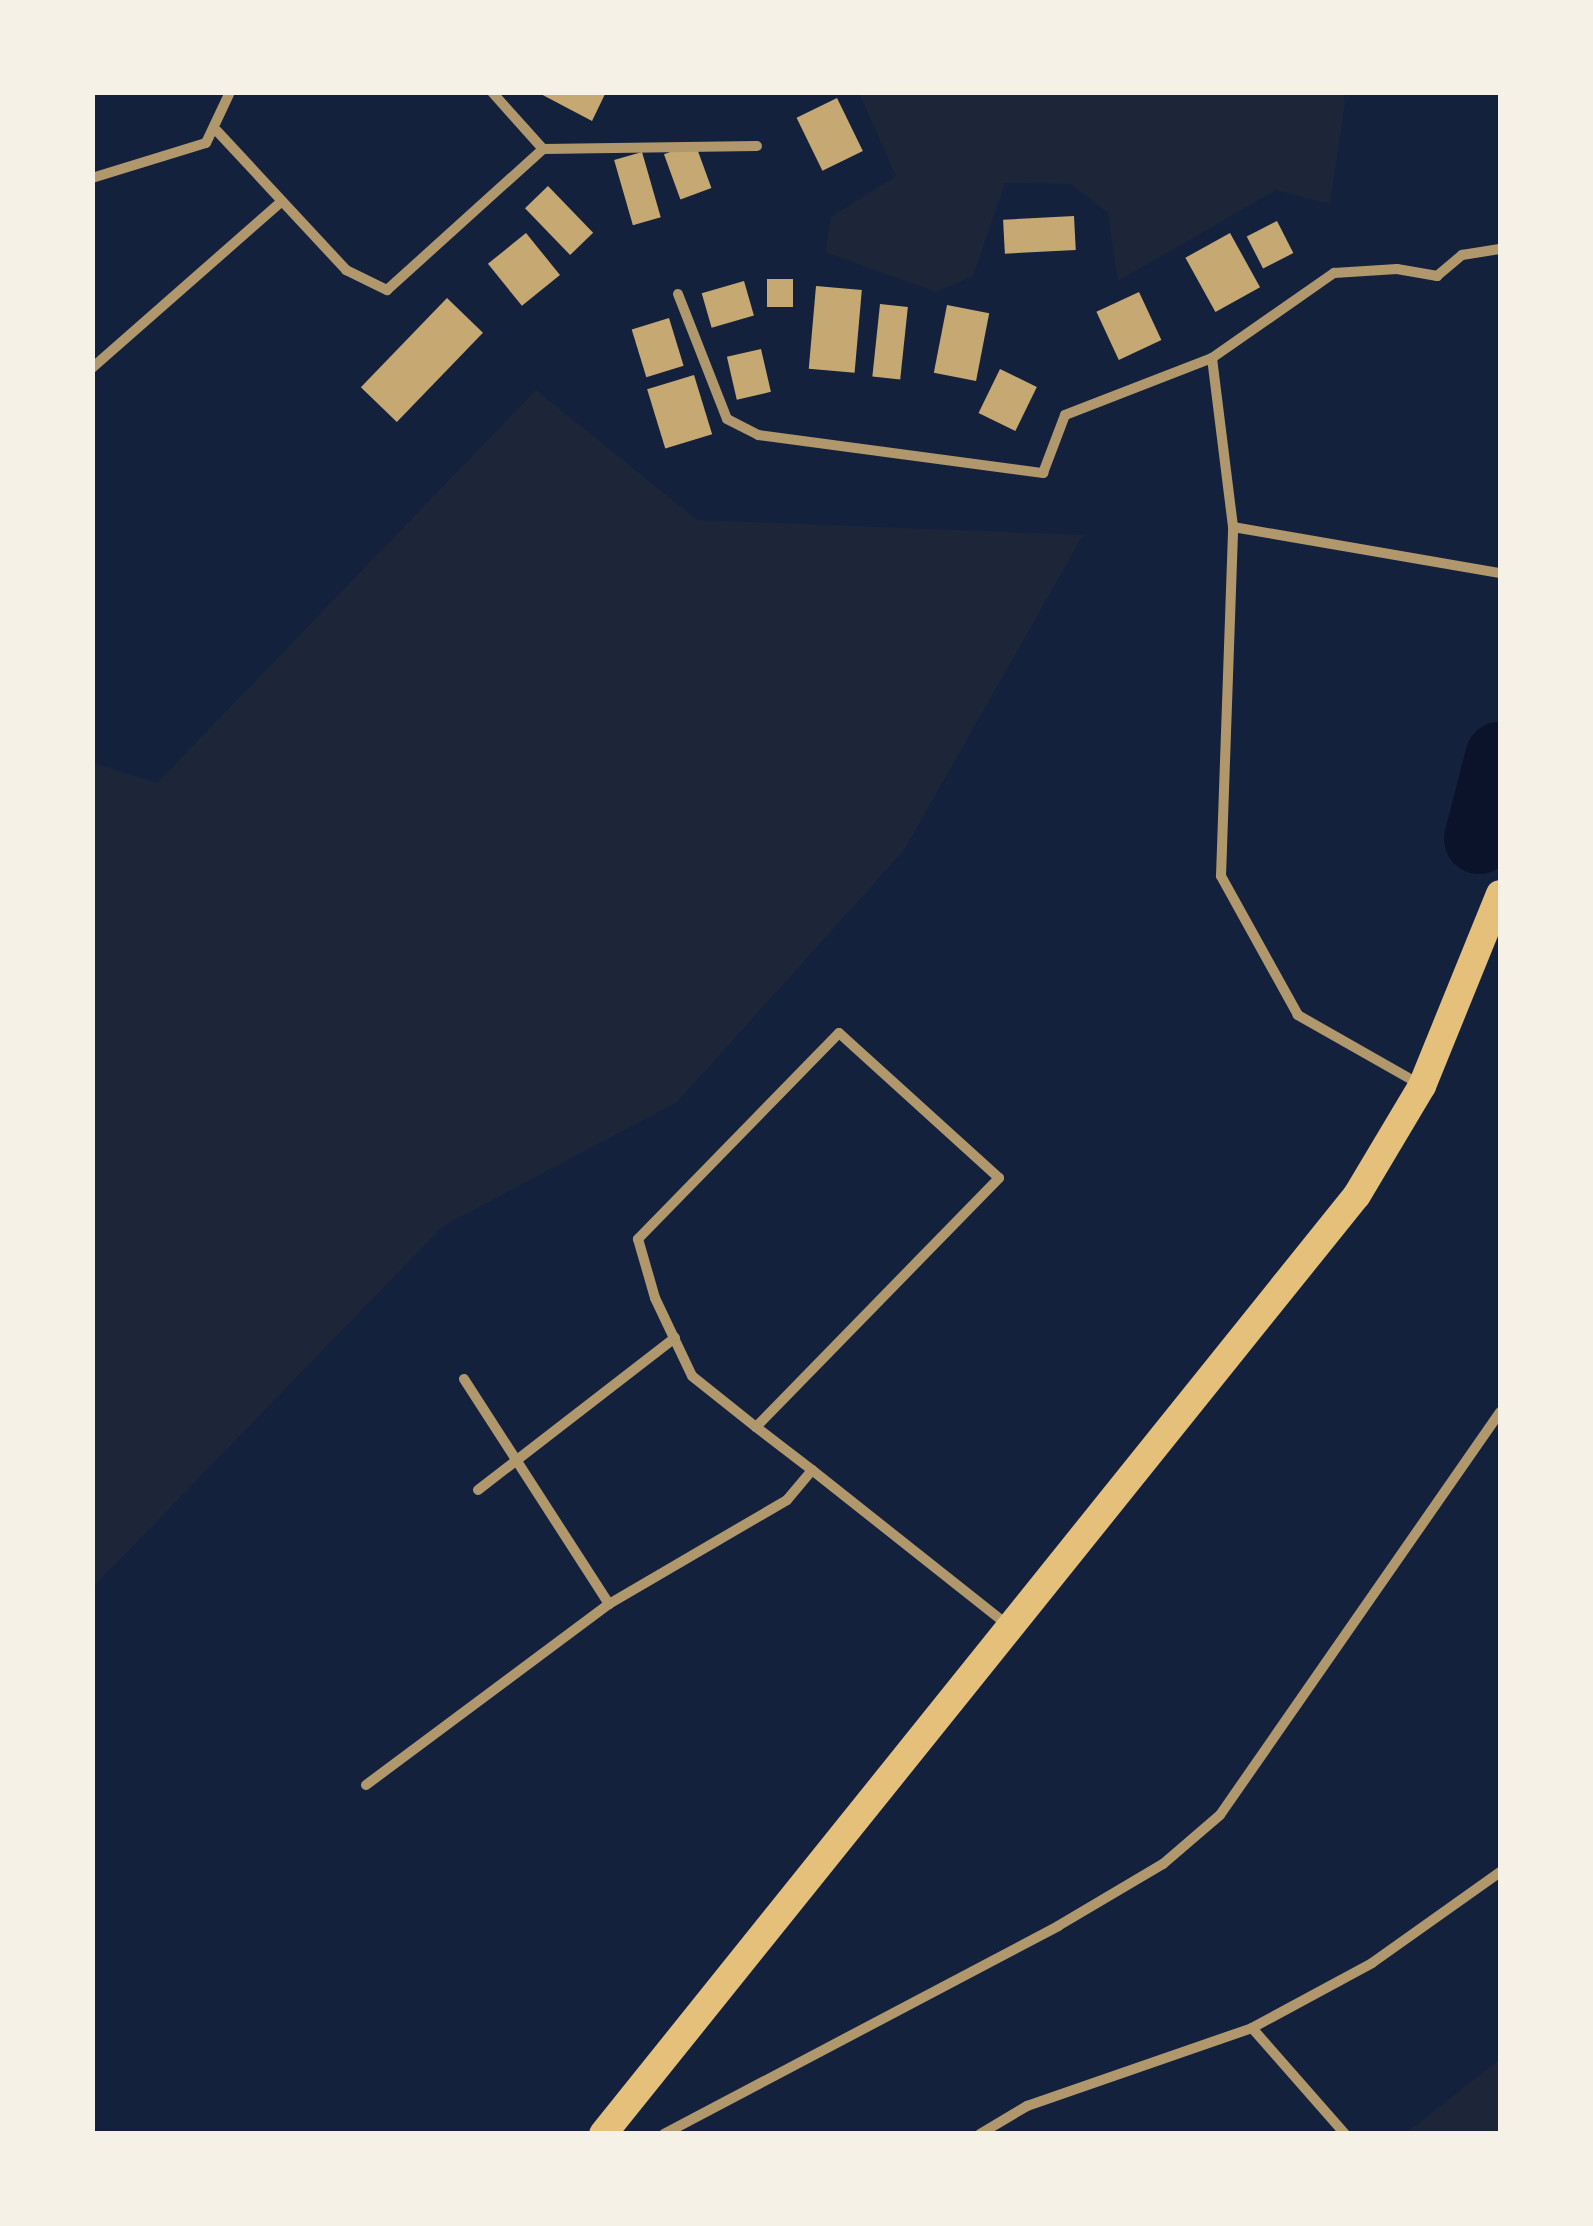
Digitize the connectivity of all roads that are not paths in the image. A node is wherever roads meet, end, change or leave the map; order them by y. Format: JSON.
{"nodes":[{"id":1,"x":230,"y":92,"type":"edge"},
{"id":2,"x":492,"y":92,"type":"edge"},
{"id":3,"x":217,"y":130,"type":"junction"},
{"id":4,"x":757,"y":146,"type":"dead end"},
{"id":5,"x":543,"y":149,"type":"junction"},
{"id":6,"x":92,"y":178,"type":"edge"},
{"id":7,"x":280,"y":203,"type":"junction"},
{"id":8,"x":1500,"y":248,"type":"edge"},
{"id":9,"x":678,"y":294,"type":"dead end"},
{"id":10,"x":1212,"y":358,"type":"junction"},
{"id":11,"x":92,"y":368,"type":"edge"},
{"id":12,"x":1232,"y":527,"type":"junction"},
{"id":13,"x":1500,"y":572,"type":"edge"},
{"id":14,"x":1500,"y":896,"type":"edge"},
{"id":15,"x":1422,"y":1086,"type":"junction"},
{"id":16,"x":674,"y":1338,"type":"junction"},
{"id":17,"x":464,"y":1379,"type":"dead end"},
{"id":18,"x":1500,"y":1412,"type":"edge"},
{"id":19,"x":756,"y":1426,"type":"junction"},
{"id":20,"x":517,"y":1460,"type":"junction"},
{"id":21,"x":812,"y":1470,"type":"junction"},
{"id":22,"x":478,"y":1490,"type":"dead end"},
{"id":23,"x":609,"y":1604,"type":"junction"},
{"id":24,"x":1010,"y":1628,"type":"junction"},
{"id":25,"x":366,"y":1785,"type":"dead end"},
{"id":26,"x":1500,"y":1872,"type":"edge"},
{"id":27,"x":1252,"y":2028,"type":"junction"},
{"id":28,"x":603,"y":2134,"type":"edge"},
{"id":29,"x":664,"y":2134,"type":"edge"},
{"id":30,"x":980,"y":2134,"type":"edge"},
{"id":31,"x":1345,"y":2134,"type":"edge"}],
"edges":[{"from":1,"to":3,"type":"street"},
{"from":2,"to":5,"type":"street"},
{"from":3,"to":6,"type":"street"},
{"from":3,"to":7,"type":"street"},
{"from":4,"to":5,"type":"street"},
{"from":5,"to":7,"type":"street"},
{"from":7,"to":11,"type":"street"},
{"from":8,"to":10,"type":"street"},
{"from":9,"to":10,"type":"street"},
{"from":10,"to":12,"type":"street"},
{"from":12,"to":13,"type":"street"},
{"from":12,"to":15,"type":"street"},
{"from":14,"to":15,"type":"highway"},
{"from":15,"to":24,"type":"highway"},
{"from":16,"to":19,"type":"street"},
{"from":16,"to":19,"type":"street"},
{"from":16,"to":20,"type":"street"},
{"from":17,"to":20,"type":"street"},
{"from":18,"to":29,"type":"street"},
{"from":19,"to":21,"type":"street"},
{"from":20,"to":22,"type":"street"},
{"from":20,"to":23,"type":"street"},
{"from":21,"to":23,"type":"street"},
{"from":21,"to":24,"type":"street"},
{"from":23,"to":25,"type":"street"},
{"from":24,"to":28,"type":"highway"},
{"from":26,"to":27,"type":"street"},
{"from":27,"to":30,"type":"street"},
{"from":27,"to":31,"type":"street"}]}
